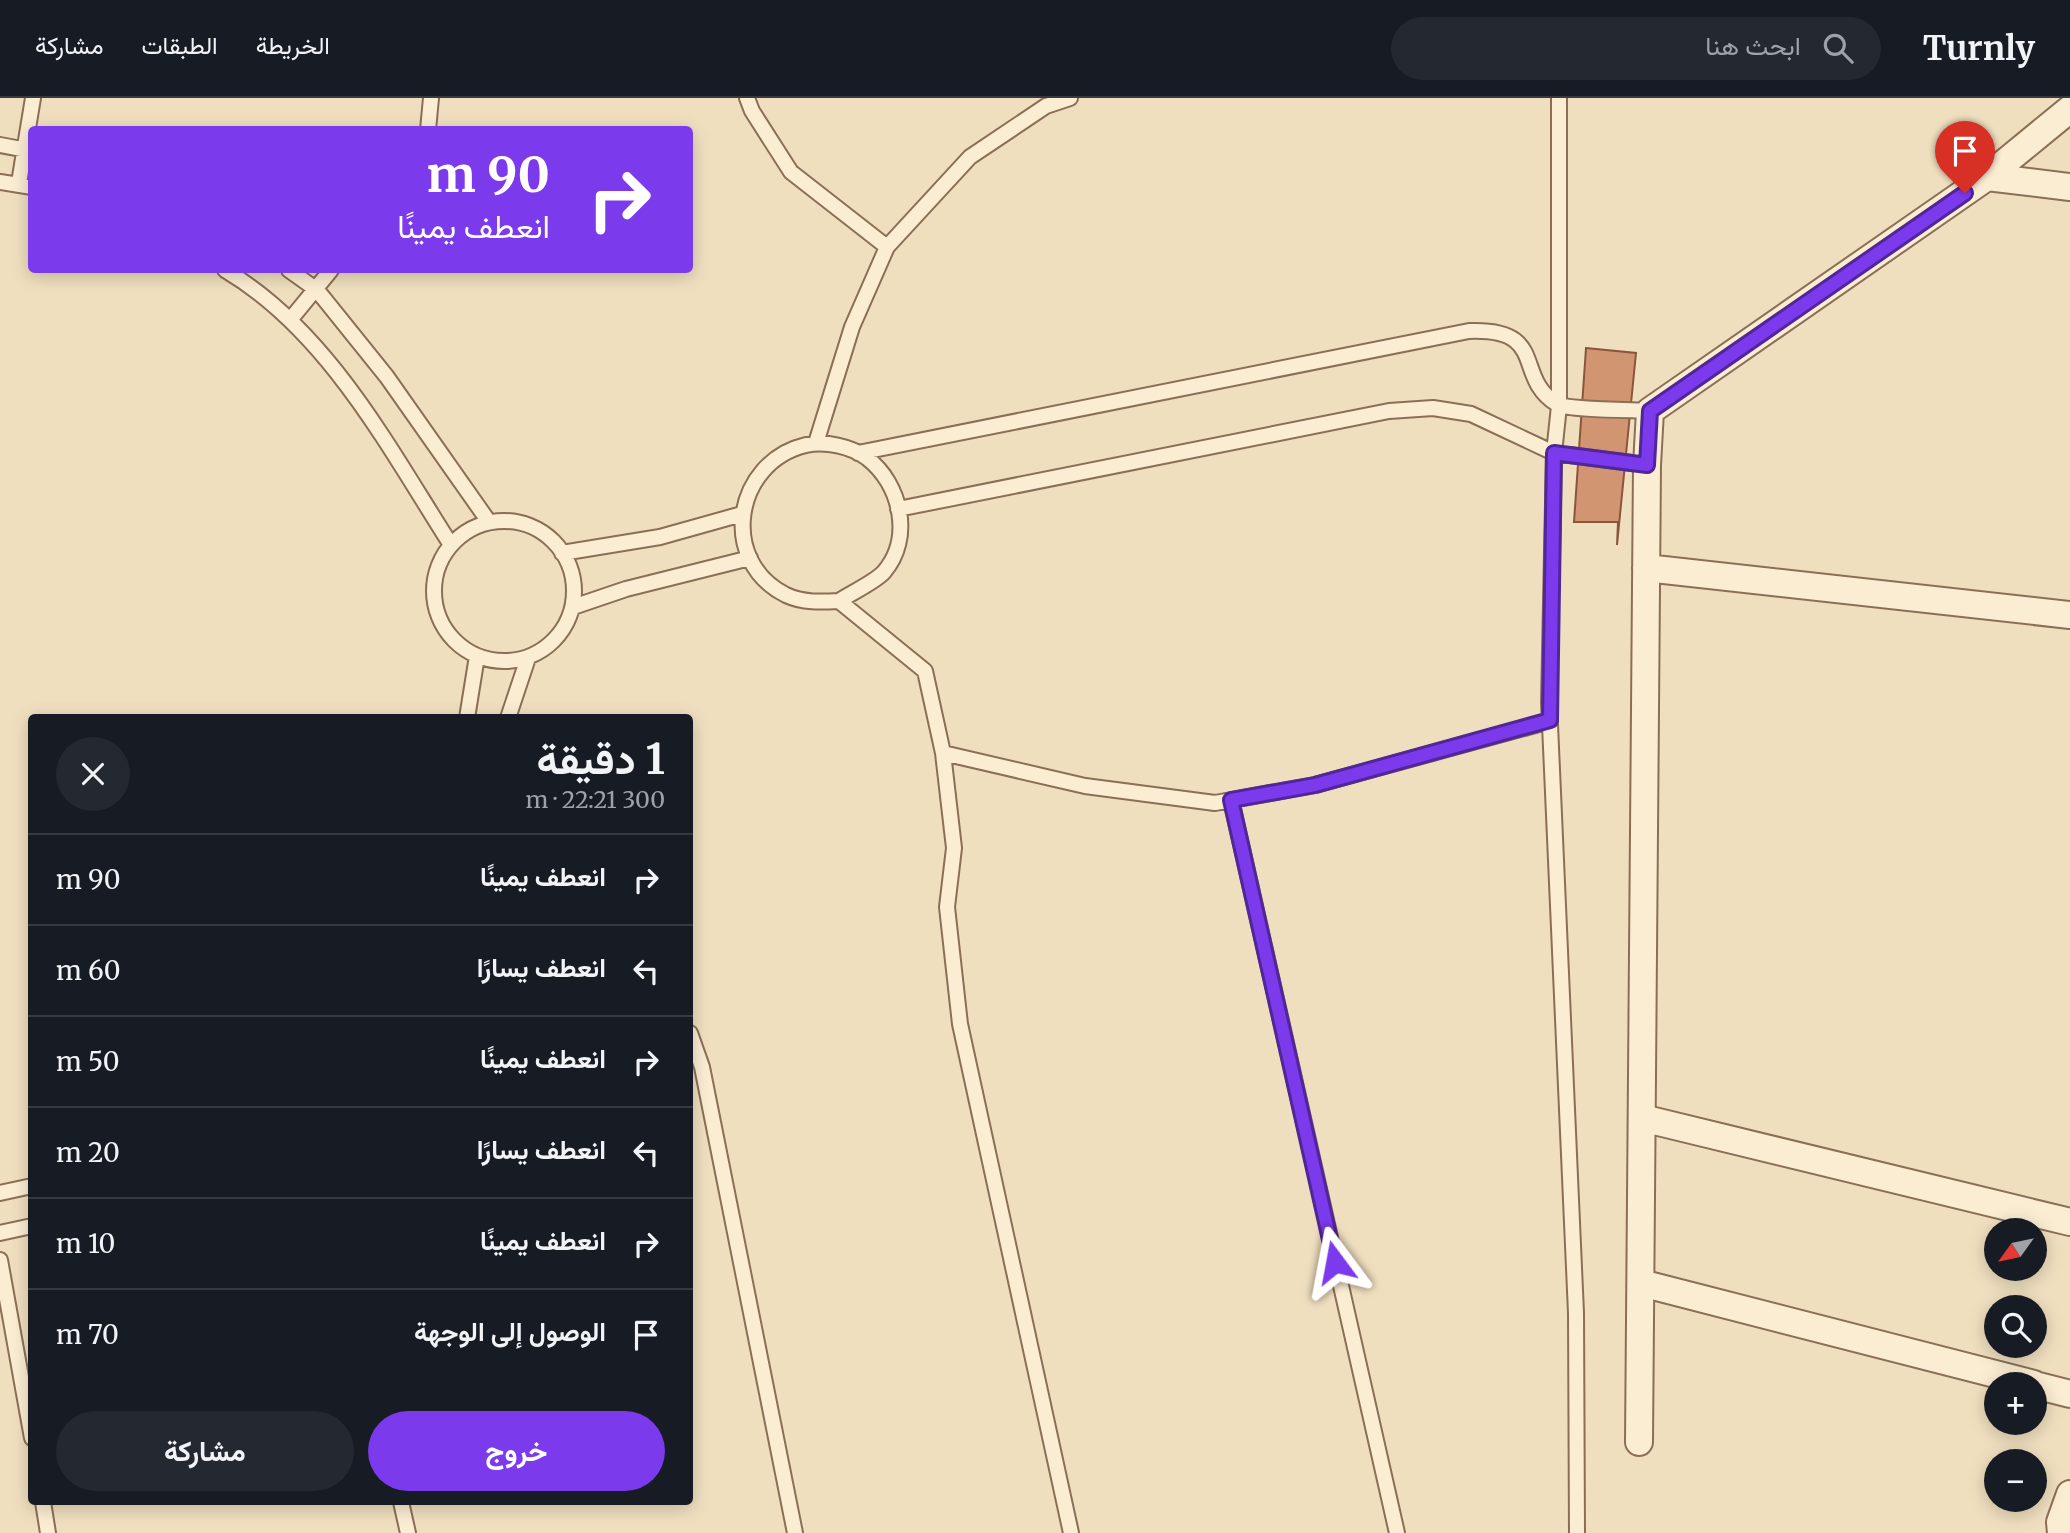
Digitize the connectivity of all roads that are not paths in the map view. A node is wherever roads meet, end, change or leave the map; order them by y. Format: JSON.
{"nodes":[{"id":1,"x":33,"y":98,"type":"edge"},
{"id":2,"x":431,"y":98,"type":"edge"},
{"id":3,"x":747,"y":98,"type":"edge"},
{"id":4,"x":1070,"y":98,"type":"edge"},
{"id":5,"x":1559,"y":98,"type":"edge"},
{"id":6,"x":1045,"y":102,"type":"edge"},
{"id":7,"x":2070,"y":109,"type":"edge"},
{"id":8,"x":30,"y":126,"type":"edge"},
{"id":9,"x":428,"y":126,"type":"edge"},
{"id":10,"x":0,"y":145,"type":"edge"},
{"id":11,"x":28,"y":150,"type":"edge"},
{"id":12,"x":1987,"y":177,"type":"junction"},
{"id":13,"x":0,"y":182,"type":"edge"},
{"id":14,"x":25,"y":185,"type":"edge"},
{"id":15,"x":2070,"y":187,"type":"edge"},
{"id":16,"x":887,"y":247,"type":"junction"},
{"id":17,"x":231,"y":273,"type":"edge"},
{"id":18,"x":293,"y":273,"type":"edge"},
{"id":19,"x":329,"y":273,"type":"edge"},
{"id":20,"x":317,"y":290,"type":"junction"},
{"id":21,"x":290,"y":320,"type":"junction"},
{"id":22,"x":1559,"y":406,"type":"junction"},
{"id":23,"x":1650,"y":411,"type":"junction"},
{"id":24,"x":816,"y":443,"type":"junction"},
{"id":25,"x":858,"y":453,"type":"junction"},
{"id":26,"x":1554,"y":453,"type":"junction"},
{"id":27,"x":1647,"y":465,"type":"junction"},
{"id":28,"x":898,"y":509,"type":"junction"},
{"id":29,"x":742,"y":514,"type":"junction"},
{"id":30,"x":489,"y":522,"type":"junction"},
{"id":31,"x":451,"y":545,"type":"junction"},
{"id":32,"x":562,"y":553,"type":"junction"},
{"id":33,"x":750,"y":558,"type":"junction"},
{"id":34,"x":1647,"y":568,"type":"junction"},
{"id":35,"x":839,"y":601,"type":"junction"},
{"id":36,"x":573,"y":607,"type":"junction"},
{"id":37,"x":2070,"y":615,"type":"edge"},
{"id":38,"x":477,"y":656,"type":"junction"},
{"id":39,"x":528,"y":657,"type":"junction"},
{"id":40,"x":468,"y":714,"type":"edge"},
{"id":41,"x":509,"y":714,"type":"edge"},
{"id":42,"x":1550,"y":720,"type":"junction"},
{"id":43,"x":943,"y":753,"type":"junction"},
{"id":44,"x":1231,"y":800,"type":"junction"},
{"id":45,"x":693,"y":1042,"type":"edge"},
{"id":46,"x":1642,"y":1118,"type":"junction"},
{"id":47,"x":28,"y":1187,"type":"edge"},
{"id":48,"x":0,"y":1193,"type":"edge"},
{"id":49,"x":2070,"y":1222,"type":"edge"},
{"id":50,"x":28,"y":1227,"type":"edge"},
{"id":51,"x":0,"y":1233,"type":"edge"},
{"id":52,"x":0,"y":1260,"type":"edge"},
{"id":53,"x":1641,"y":1283,"type":"junction"},
{"id":54,"x":1987,"y":1372,"type":"edge"},
{"id":55,"x":2047,"y":1388,"type":"edge"},
{"id":56,"x":2070,"y":1394,"type":"edge"},
{"id":57,"x":28,"y":1416,"type":"edge"},
{"id":58,"x":1639,"y":1442,"type":"dead end"},
{"id":59,"x":2070,"y":1494,"type":"edge"},
{"id":60,"x":43,"y":1505,"type":"edge"},
{"id":61,"x":402,"y":1505,"type":"edge"},
{"id":62,"x":48,"y":1533,"type":"edge"},
{"id":63,"x":408,"y":1533,"type":"edge"},
{"id":64,"x":795,"y":1533,"type":"edge"},
{"id":65,"x":1071,"y":1533,"type":"edge"},
{"id":66,"x":1397,"y":1533,"type":"edge"},
{"id":67,"x":1577,"y":1533,"type":"edge"},
{"id":68,"x":2061,"y":1533,"type":"edge"}],
"edges":[{"from":1,"to":8,"type":"lane"},
{"from":2,"to":9,"type":"lane"},
{"from":3,"to":16,"type":"lane"},
{"from":4,"to":6,"type":"lane"},
{"from":5,"to":22,"type":"lane"},
{"from":6,"to":16,"type":"lane"},
{"from":7,"to":12,"type":"street"},
{"from":10,"to":11,"type":"lane"},
{"from":11,"to":14,"type":"lane"},
{"from":12,"to":15,"type":"street"},
{"from":12,"to":23,"type":"street"},
{"from":13,"to":14,"type":"lane"},
{"from":16,"to":24,"type":"lane"},
{"from":17,"to":21,"type":"lane"},
{"from":18,"to":20,"type":"lane"},
{"from":19,"to":20,"type":"lane"},
{"from":20,"to":21,"type":"lane"},
{"from":20,"to":30,"type":"lane"},
{"from":21,"to":31,"type":"lane"},
{"from":22,"to":23,"type":"lane"},
{"from":22,"to":25,"type":"lane"},
{"from":22,"to":26,"type":"lane"},
{"from":23,"to":27,"type":"street"},
{"from":24,"to":25,"type":"lane"},
{"from":24,"to":29,"type":"lane"},
{"from":25,"to":28,"type":"lane"},
{"from":26,"to":27,"type":"lane"},
{"from":26,"to":28,"type":"lane"},
{"from":26,"to":42,"type":"lane"},
{"from":27,"to":34,"type":"street"},
{"from":28,"to":35,"type":"lane"},
{"from":29,"to":32,"type":"lane"},
{"from":29,"to":33,"type":"lane"},
{"from":30,"to":31,"type":"lane"},
{"from":30,"to":32,"type":"lane"},
{"from":31,"to":38,"type":"lane"},
{"from":32,"to":36,"type":"lane"},
{"from":33,"to":35,"type":"lane"},
{"from":33,"to":36,"type":"lane"},
{"from":34,"to":37,"type":"street"},
{"from":34,"to":46,"type":"street"},
{"from":35,"to":43,"type":"lane"},
{"from":36,"to":39,"type":"lane"},
{"from":38,"to":39,"type":"lane"},
{"from":38,"to":40,"type":"lane"},
{"from":39,"to":41,"type":"lane"},
{"from":42,"to":44,"type":"lane"},
{"from":42,"to":67,"type":"lane"},
{"from":43,"to":44,"type":"lane"},
{"from":43,"to":65,"type":"lane"},
{"from":44,"to":66,"type":"lane"},
{"from":45,"to":64,"type":"lane"},
{"from":46,"to":49,"type":"street"},
{"from":46,"to":53,"type":"street"},
{"from":47,"to":48,"type":"lane"},
{"from":50,"to":51,"type":"lane"},
{"from":52,"to":57,"type":"lane"},
{"from":53,"to":54,"type":"street"},
{"from":53,"to":58,"type":"street"},
{"from":55,"to":56,"type":"street"},
{"from":59,"to":68,"type":"street"},
{"from":60,"to":62,"type":"lane"},
{"from":61,"to":63,"type":"lane"}]}
